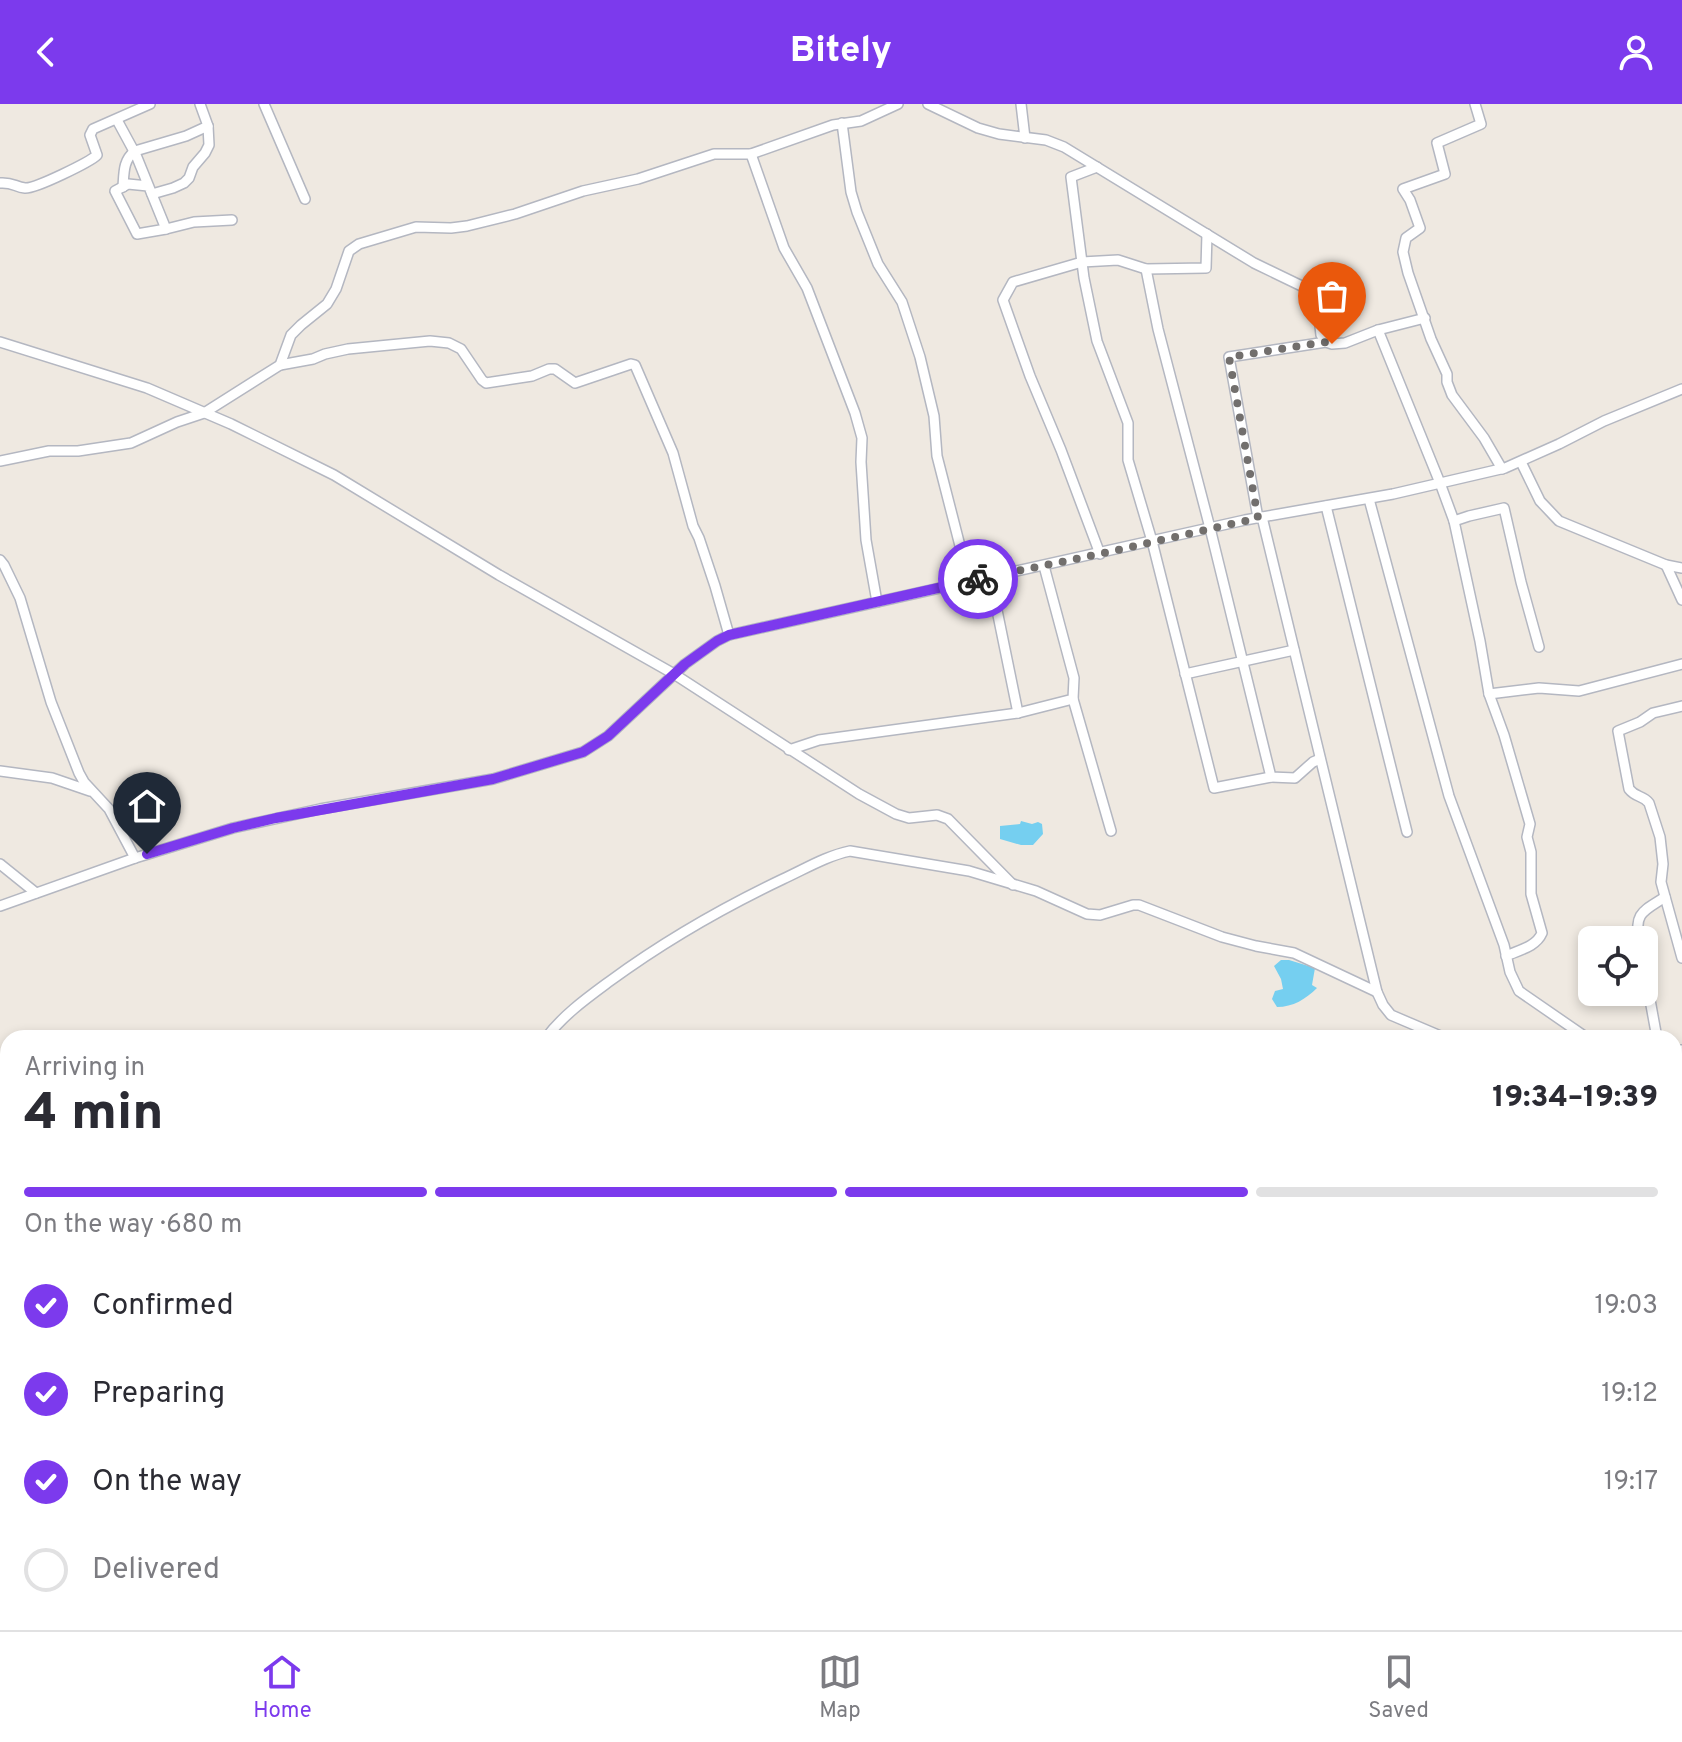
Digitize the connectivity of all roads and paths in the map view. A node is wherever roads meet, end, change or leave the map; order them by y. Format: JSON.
{"nodes":[{"id":1,"x":150,"y":104,"type":"edge"},
{"id":2,"x":200,"y":104,"type":"edge"},
{"id":3,"x":265,"y":104,"type":"edge"},
{"id":4,"x":898,"y":104,"type":"edge"},
{"id":5,"x":928,"y":104,"type":"edge"},
{"id":6,"x":1021,"y":104,"type":"edge"},
{"id":7,"x":1475,"y":104,"type":"edge"},
{"id":8,"x":117,"y":120,"type":"junction"},
{"id":9,"x":842,"y":123,"type":"junction"},
{"id":10,"x":208,"y":126,"type":"junction"},
{"id":11,"x":1025,"y":138,"type":"junction"},
{"id":12,"x":135,"y":151,"type":"junction"},
{"id":13,"x":751,"y":154,"type":"junction"},
{"id":14,"x":1097,"y":167,"type":"junction"},
{"id":15,"x":0,"y":183,"type":"edge"},
{"id":16,"x":123,"y":187,"type":"junction"},
{"id":17,"x":150,"y":190,"type":"junction"},
{"id":18,"x":305,"y":199,"type":"dead end"},
{"id":19,"x":232,"y":220,"type":"dead end"},
{"id":20,"x":166,"y":229,"type":"junction"},
{"id":21,"x":1207,"y":234,"type":"junction"},
{"id":22,"x":1082,"y":262,"type":"junction"},
{"id":23,"x":1146,"y":269,"type":"junction"},
{"id":24,"x":1425,"y":318,"type":"junction"},
{"id":25,"x":1378,"y":330,"type":"junction"},
{"id":26,"x":0,"y":342,"type":"edge"},
{"id":27,"x":1326,"y":342,"type":"junction"},
{"id":28,"x":280,"y":365,"type":"junction"},
{"id":29,"x":1682,"y":389,"type":"edge"},
{"id":30,"x":204,"y":413,"type":"junction"},
{"id":31,"x":0,"y":461,"type":"edge"},
{"id":32,"x":1521,"y":462,"type":"junction"},
{"id":33,"x":1502,"y":469,"type":"junction"},
{"id":34,"x":1440,"y":483,"type":"junction"},
{"id":35,"x":1369,"y":499,"type":"junction"},
{"id":36,"x":1326,"y":506,"type":"junction"},
{"id":37,"x":1260,"y":517,"type":"junction"},
{"id":38,"x":1454,"y":521,"type":"junction"},
{"id":39,"x":1210,"y":528,"type":"junction"},
{"id":40,"x":1152,"y":541,"type":"junction"},
{"id":41,"x":1100,"y":554,"type":"junction"},
{"id":42,"x":0,"y":560,"type":"edge"},
{"id":43,"x":1666,"y":565,"type":"junction"},
{"id":44,"x":1044,"y":566,"type":"junction"},
{"id":45,"x":1682,"y":568,"type":"edge"},
{"id":46,"x":990,"y":576,"type":"junction"},
{"id":47,"x":969,"y":581,"type":"junction"},
{"id":48,"x":1682,"y":600,"type":"edge"},
{"id":49,"x":877,"y":602,"type":"junction"},
{"id":50,"x":729,"y":635,"type":"junction"},
{"id":51,"x":1539,"y":647,"type":"dead end"},
{"id":52,"x":1294,"y":650,"type":"junction"},
{"id":53,"x":1243,"y":661,"type":"junction"},
{"id":54,"x":1682,"y":664,"type":"edge"},
{"id":55,"x":674,"y":674,"type":"junction"},
{"id":56,"x":1185,"y":674,"type":"junction"},
{"id":57,"x":1489,"y":694,"type":"junction"},
{"id":58,"x":1073,"y":699,"type":"junction"},
{"id":59,"x":1682,"y":706,"type":"edge"},
{"id":60,"x":1018,"y":713,"type":"junction"},
{"id":61,"x":789,"y":750,"type":"junction"},
{"id":62,"x":1320,"y":759,"type":"junction"},
{"id":63,"x":0,"y":771,"type":"edge"},
{"id":64,"x":1271,"y":777,"type":"junction"},
{"id":65,"x":94,"y":793,"type":"junction"},
{"id":66,"x":1111,"y":831,"type":"dead end"},
{"id":67,"x":1407,"y":832,"type":"dead end"},
{"id":68,"x":135,"y":858,"type":"junction"},
{"id":69,"x":0,"y":864,"type":"edge"},
{"id":70,"x":1013,"y":885,"type":"junction"},
{"id":71,"x":36,"y":893,"type":"junction"},
{"id":72,"x":1665,"y":897,"type":"junction"},
{"id":73,"x":0,"y":906,"type":"edge"},
{"id":74,"x":1638,"y":926,"type":"edge"},
{"id":75,"x":1506,"y":956,"type":"junction"},
{"id":76,"x":1682,"y":958,"type":"edge"},
{"id":77,"x":1377,"y":992,"type":"junction"},
{"id":78,"x":1651,"y":1006,"type":"edge"},
{"id":79,"x":552,"y":1030,"type":"edge"},
{"id":80,"x":1426,"y":1030,"type":"edge"},
{"id":81,"x":1575,"y":1030,"type":"edge"},
{"id":82,"x":1656,"y":1030,"type":"edge"}],
"edges":[{"from":1,"to":8,"type":"street"},
{"from":2,"to":10,"type":"street"},
{"from":3,"to":18,"type":"street"},
{"from":4,"to":9,"type":"street"},
{"from":5,"to":11,"type":"street"},
{"from":6,"to":11,"type":"street"},
{"from":7,"to":24,"type":"street"},
{"from":8,"to":12,"type":"street"},
{"from":8,"to":15,"type":"street"},
{"from":9,"to":13,"type":"street"},
{"from":9,"to":47,"type":"street"},
{"from":10,"to":12,"type":"street"},
{"from":10,"to":17,"type":"street"},
{"from":11,"to":14,"type":"street"},
{"from":12,"to":16,"type":"street"},
{"from":12,"to":17,"type":"street"},
{"from":13,"to":28,"type":"street"},
{"from":13,"to":49,"type":"street"},
{"from":14,"to":21,"type":"street"},
{"from":14,"to":22,"type":"street"},
{"from":16,"to":17,"type":"street"},
{"from":16,"to":20,"type":"street"},
{"from":17,"to":20,"type":"street"},
{"from":19,"to":20,"type":"street"},
{"from":21,"to":23,"type":"street"},
{"from":21,"to":27,"type":"street"},
{"from":22,"to":23,"type":"street"},
{"from":22,"to":40,"type":"street"},
{"from":22,"to":41,"type":"street"},
{"from":23,"to":39,"type":"street"},
{"from":24,"to":25,"type":"street"},
{"from":24,"to":33,"type":"street"},
{"from":25,"to":27,"type":"street"},
{"from":25,"to":34,"type":"street"},
{"from":26,"to":30,"type":"street"},
{"from":27,"to":37,"type":"street"},
{"from":28,"to":30,"type":"street"},
{"from":28,"to":50,"type":"street"},
{"from":29,"to":32,"type":"street"},
{"from":30,"to":31,"type":"street"},
{"from":30,"to":55,"type":"street"},
{"from":32,"to":33,"type":"street"},
{"from":32,"to":43,"type":"street"},
{"from":33,"to":34,"type":"street"},
{"from":34,"to":35,"type":"street"},
{"from":34,"to":38,"type":"street"},
{"from":35,"to":36,"type":"street"},
{"from":35,"to":75,"type":"street"},
{"from":36,"to":37,"type":"street"},
{"from":36,"to":67,"type":"street"},
{"from":37,"to":39,"type":"street"},
{"from":37,"to":52,"type":"street"},
{"from":38,"to":51,"type":"street"},
{"from":38,"to":57,"type":"street"},
{"from":39,"to":40,"type":"street"},
{"from":39,"to":53,"type":"street"},
{"from":40,"to":41,"type":"street"},
{"from":40,"to":56,"type":"street"},
{"from":41,"to":44,"type":"street"},
{"from":42,"to":65,"type":"street"},
{"from":43,"to":45,"type":"street"},
{"from":43,"to":48,"type":"street"},
{"from":44,"to":46,"type":"street"},
{"from":44,"to":58,"type":"street"},
{"from":46,"to":47,"type":"street"},
{"from":46,"to":60,"type":"street"},
{"from":47,"to":49,"type":"street"},
{"from":49,"to":50,"type":"street"},
{"from":50,"to":55,"type":"street"},
{"from":52,"to":53,"type":"street"},
{"from":52,"to":62,"type":"street"},
{"from":53,"to":56,"type":"street"},
{"from":53,"to":64,"type":"street"},
{"from":54,"to":57,"type":"street"},
{"from":55,"to":61,"type":"street"},
{"from":55,"to":68,"type":"street"},
{"from":56,"to":64,"type":"street"},
{"from":57,"to":75,"type":"street"},
{"from":58,"to":60,"type":"street"},
{"from":58,"to":66,"type":"street"},
{"from":59,"to":72,"type":"street"},
{"from":60,"to":61,"type":"street"},
{"from":61,"to":70,"type":"street"},
{"from":62,"to":64,"type":"street"},
{"from":62,"to":77,"type":"street"},
{"from":63,"to":65,"type":"street"},
{"from":65,"to":68,"type":"street"},
{"from":68,"to":71,"type":"street"},
{"from":69,"to":71,"type":"street"},
{"from":70,"to":77,"type":"street"},
{"from":70,"to":79,"type":"street"},
{"from":71,"to":73,"type":"street"},
{"from":72,"to":74,"type":"street"},
{"from":72,"to":76,"type":"street"},
{"from":75,"to":81,"type":"street"},
{"from":77,"to":80,"type":"street"},
{"from":78,"to":82,"type":"street"}]}
